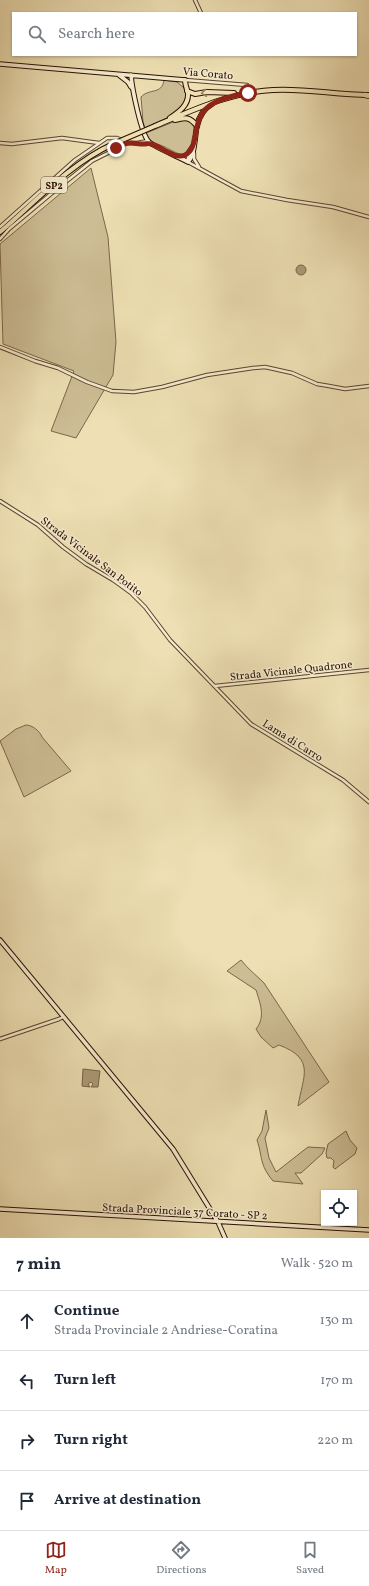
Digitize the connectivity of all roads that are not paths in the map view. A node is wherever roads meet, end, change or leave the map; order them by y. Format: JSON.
{"nodes":[{"id":1,"x":195,"y":0,"type":"edge"},
{"id":2,"x":201,"y":12,"type":"edge"},
{"id":3,"x":0,"y":64,"type":"edge"},
{"id":4,"x":118,"y":74,"type":"junction"},
{"id":5,"x":131,"y":75,"type":"junction"},
{"id":6,"x":185,"y":80,"type":"junction"},
{"id":7,"x":128,"y":82,"type":"junction"},
{"id":8,"x":247,"y":85,"type":"dead end"},
{"id":9,"x":133,"y":89,"type":"junction"},
{"id":10,"x":188,"y":91,"type":"junction"},
{"id":11,"x":248,"y":93,"type":"junction"},
{"id":12,"x":368,"y":97,"type":"edge"},
{"id":13,"x":222,"y":99,"type":"junction"},
{"id":14,"x":166,"y":122,"type":"junction"},
{"id":15,"x":157,"y":125,"type":"junction"},
{"id":16,"x":197,"y":126,"type":"junction"},
{"id":17,"x":145,"y":134,"type":"junction"},
{"id":18,"x":116,"y":138,"type":"junction"},
{"id":19,"x":129,"y":142,"type":"junction"},
{"id":20,"x":141,"y":142,"type":"junction"},
{"id":21,"x":149,"y":142,"type":"junction"},
{"id":22,"x":0,"y":143,"type":"edge"},
{"id":23,"x":100,"y":143,"type":"junction"},
{"id":24,"x":137,"y":143,"type":"junction"},
{"id":25,"x":114,"y":146,"type":"junction"},
{"id":26,"x":191,"y":152,"type":"junction"},
{"id":27,"x":175,"y":155,"type":"junction"},
{"id":28,"x":188,"y":162,"type":"junction"},
{"id":29,"x":201,"y":169,"type":"junction"},
{"id":30,"x":369,"y":217,"type":"edge"},
{"id":31,"x":0,"y":226,"type":"edge"},
{"id":32,"x":0,"y":232,"type":"edge"},
{"id":33,"x":0,"y":239,"type":"edge"},
{"id":34,"x":0,"y":347,"type":"edge"},
{"id":35,"x":369,"y":386,"type":"edge"},
{"id":36,"x":0,"y":501,"type":"edge"},
{"id":37,"x":369,"y":670,"type":"edge"},
{"id":38,"x":214,"y":686,"type":"junction"},
{"id":39,"x":369,"y":802,"type":"edge"},
{"id":40,"x":0,"y":940,"type":"edge"},
{"id":41,"x":63,"y":1017,"type":"junction"},
{"id":42,"x":0,"y":1039,"type":"edge"},
{"id":43,"x":0,"y":1209,"type":"edge"},
{"id":44,"x":218,"y":1222,"type":"junction"},
{"id":45,"x":369,"y":1230,"type":"edge"},
{"id":46,"x":225,"y":1238,"type":"edge"}],
"edges":[{"from":1,"to":2,"type":"street"},
{"from":3,"to":4,"type":"main road","name":"Via Corato"},
{"from":4,"to":5,"type":"main road","name":"Via Corato"},
{"from":4,"to":7,"type":"main road"},
{"from":5,"to":6,"type":"main road","name":"Via Corato"},
{"from":5,"to":7,"type":"main road"},
{"from":5,"to":9,"type":"main road"},
{"from":6,"to":8,"type":"street","name":"Via Corato"},
{"from":6,"to":10,"type":"main road"},
{"from":7,"to":9,"type":"main road"},
{"from":9,"to":17,"type":"main road"},
{"from":11,"to":10,"type":"main road","one_way":true},
{"from":10,"to":15,"type":"main road"},
{"from":11,"to":12,"type":"main road","number":"SP2"},
{"from":11,"to":13,"type":"main road","number":"SP2"},
{"from":13,"to":14,"type":"main road","number":"SP2"},
{"from":13,"to":16,"type":"main road"},
{"from":14,"to":15,"type":"main road","number":"SP2"},
{"from":14,"to":16,"type":"main road"},
{"from":15,"to":25,"type":"main road","number":"SP2","bridge":true},
{"from":16,"to":26,"type":"main road"},
{"from":17,"to":20,"type":"street"},
{"from":17,"to":21,"type":"main road"},
{"from":18,"to":19,"type":"street"},
{"from":18,"to":23,"type":"street"},
{"from":18,"to":25,"type":"street"},
{"from":19,"to":24,"type":"street"},
{"from":19,"to":25,"type":"street"},
{"from":20,"to":21,"type":"street"},
{"from":20,"to":24,"type":"street"},
{"from":21,"to":24,"type":"street"},
{"from":21,"to":27,"type":"main road"},
{"from":22,"to":23,"type":"street"},
{"from":23,"to":31,"type":"street"},
{"from":25,"to":32,"type":"main road","number":"SP2"},
{"from":25,"to":33,"type":"street"},
{"from":26,"to":27,"type":"main road"},
{"from":26,"to":28,"type":"main road"},
{"from":26,"to":29,"type":"street"},
{"from":27,"to":28,"type":"main road"},
{"from":28,"to":29,"type":"street"},
{"from":29,"to":30,"type":"street"},
{"from":34,"to":35,"type":"street"},
{"from":36,"to":38,"type":"street","name":"Strada Vicinale San Potito"},
{"from":37,"to":38,"type":"street","name":"Strada Vicinale Quadrone"},
{"from":38,"to":39,"type":"street","name":"Lama di Carro"},
{"from":40,"to":41,"type":"main road"},
{"from":41,"to":42,"type":"street"},
{"from":41,"to":44,"type":"main road"},
{"from":43,"to":44,"type":"main road","name":"Strada Provinciale 37 Corato - SP 2"},
{"from":44,"to":45,"type":"main road","name":"Strada Provinciale 37 Corato - SP 2"},
{"from":44,"to":46,"type":"main road"}]}
